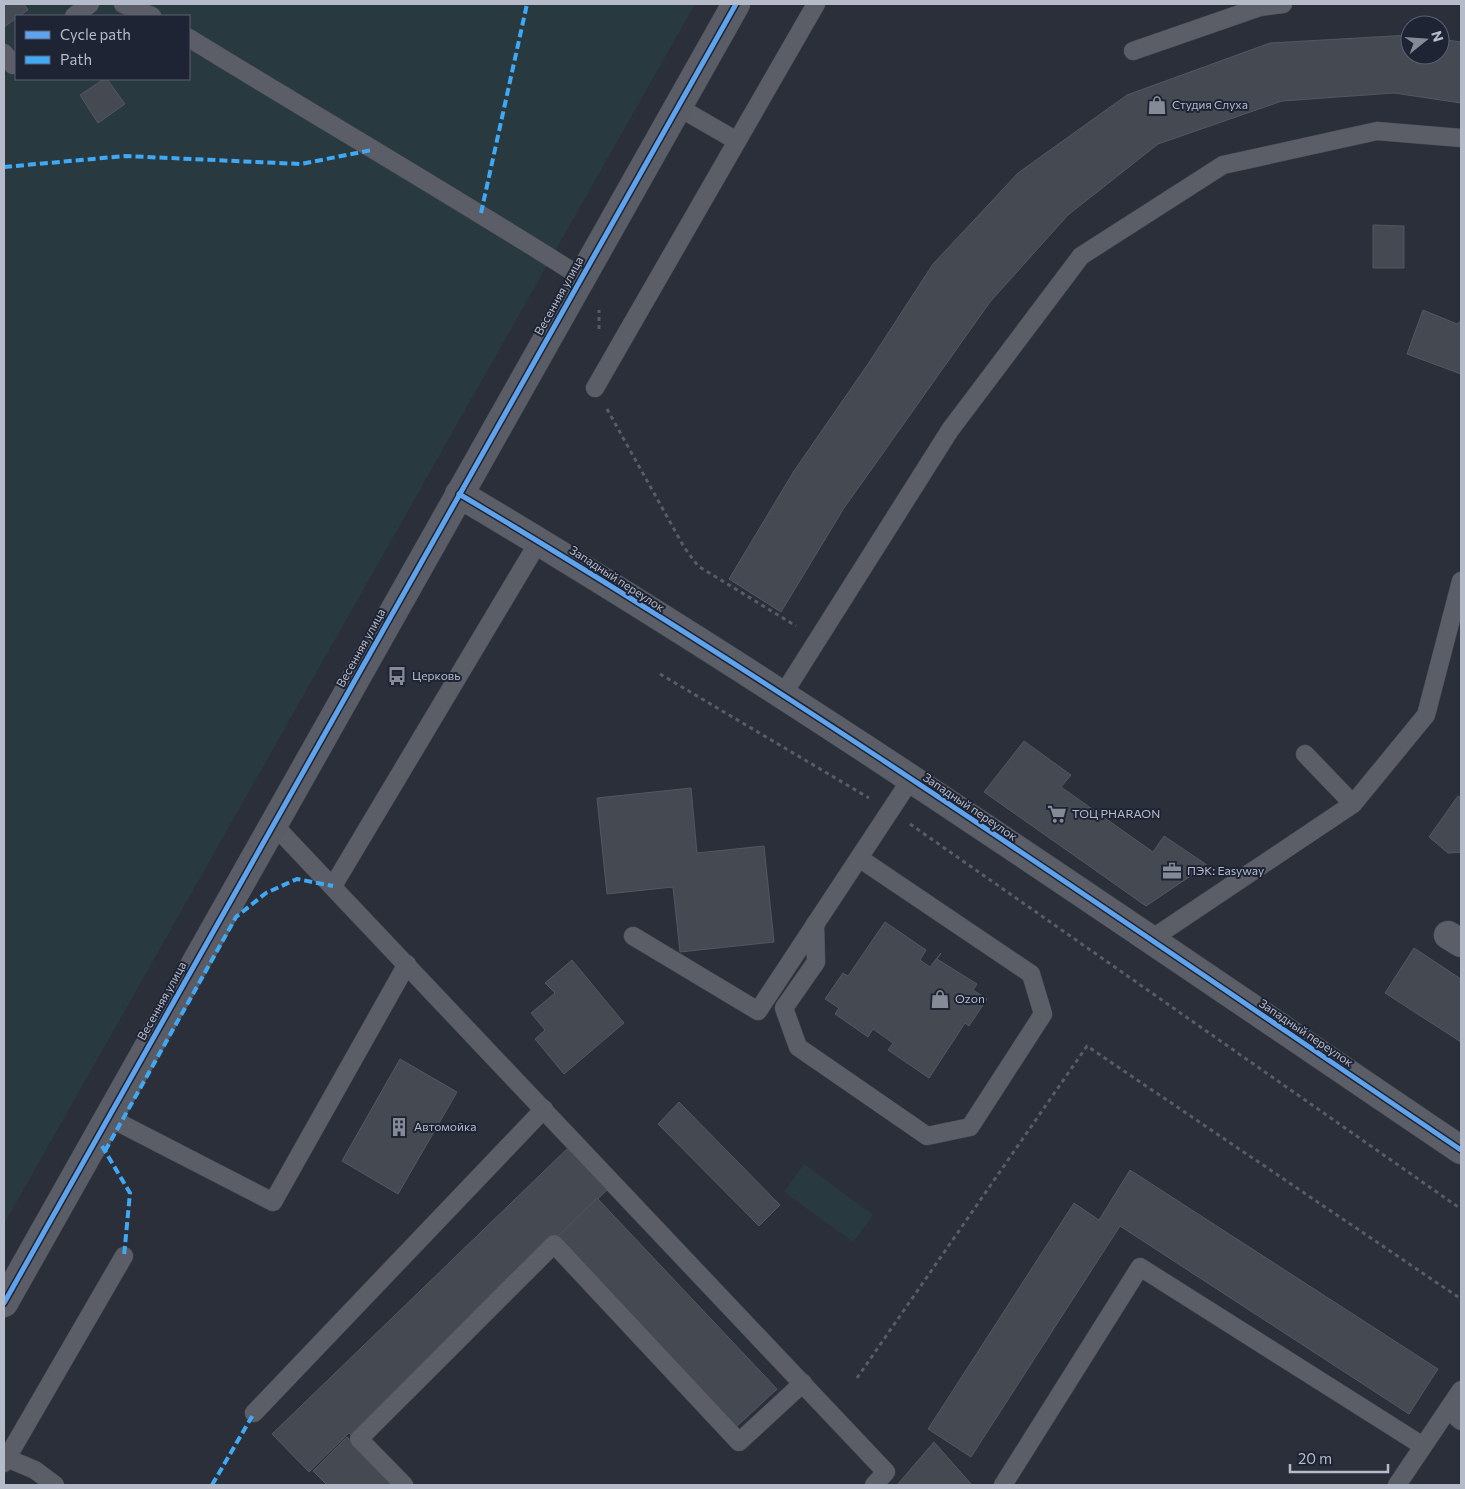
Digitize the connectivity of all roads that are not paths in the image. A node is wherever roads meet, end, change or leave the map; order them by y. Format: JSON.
{"nodes":[{"id":1,"x":90,"y":4,"type":"edge"},
{"id":2,"x":122,"y":4,"type":"edge"},
{"id":3,"x":736,"y":4,"type":"edge"},
{"id":4,"x":816,"y":4,"type":"edge"},
{"id":5,"x":1283,"y":4,"type":"edge"},
{"id":6,"x":75,"y":15,"type":"edge"},
{"id":7,"x":150,"y":15,"type":"edge"},
{"id":8,"x":190,"y":39,"type":"edge"},
{"id":9,"x":1133,"y":51,"type":"dead end"},
{"id":10,"x":4,"y":53,"type":"edge"},
{"id":11,"x":15,"y":63,"type":"edge"},
{"id":12,"x":678,"y":107,"type":"junction"},
{"id":13,"x":1461,"y":138,"type":"edge"},
{"id":14,"x":737,"y":141,"type":"junction"},
{"id":15,"x":581,"y":276,"type":"junction"},
{"id":16,"x":595,"y":388,"type":"road end"},
{"id":17,"x":459,"y":494,"type":"junction"},
{"id":18,"x":539,"y":541,"type":"junction"},
{"id":19,"x":1461,"y":581,"type":"edge"},
{"id":20,"x":782,"y":696,"type":"junction"},
{"id":21,"x":1305,"y":754,"type":"dead end"},
{"id":22,"x":911,"y":779,"type":"junction"},
{"id":23,"x":1353,"y":804,"type":"junction"},
{"id":24,"x":274,"y":824,"type":"junction"},
{"id":25,"x":859,"y":858,"type":"junction"},
{"id":26,"x":332,"y":886,"type":"junction"},
{"id":27,"x":815,"y":924,"type":"junction"},
{"id":28,"x":633,"y":936,"type":"dead end"},
{"id":29,"x":1150,"y":940,"type":"junction"},
{"id":30,"x":407,"y":964,"type":"junction"},
{"id":31,"x":544,"y":1109,"type":"junction"},
{"id":32,"x":108,"y":1117,"type":"junction"},
{"id":33,"x":1461,"y":1150,"type":"edge"},
{"id":34,"x":124,"y":1256,"type":"dead end"},
{"id":35,"x":4,"y":1303,"type":"edge"},
{"id":36,"x":803,"y":1383,"type":"junction"},
{"id":37,"x":1461,"y":1390,"type":"edge"},
{"id":38,"x":254,"y":1414,"type":"dead end"},
{"id":39,"x":1455,"y":1416,"type":"edge"},
{"id":40,"x":1423,"y":1446,"type":"junction"},
{"id":41,"x":5,"y":1460,"type":"edge"},
{"id":42,"x":55,"y":1485,"type":"edge"},
{"id":43,"x":404,"y":1485,"type":"edge"},
{"id":44,"x":874,"y":1485,"type":"edge"},
{"id":45,"x":1003,"y":1485,"type":"edge"},
{"id":46,"x":1396,"y":1485,"type":"edge"}],
"edges":[{"from":1,"to":6,"type":"lane"},
{"from":2,"to":7,"type":"lane"},
{"from":3,"to":12,"type":"street","name":"Весенняя улица"},
{"from":4,"to":14,"type":"lane"},
{"from":5,"to":9,"type":"lane"},
{"from":8,"to":15,"type":"lane"},
{"from":10,"to":11,"type":"lane"},
{"from":12,"to":14,"type":"lane"},
{"from":12,"to":15,"type":"street","name":"Весенняя улица"},
{"from":13,"to":20,"type":"lane"},
{"from":14,"to":16,"type":"lane"},
{"from":15,"to":17,"type":"street","name":"Весенняя улица"},
{"from":17,"to":18,"type":"street","name":"Западный переулок"},
{"from":17,"to":24,"type":"street","name":"Весенняя улица"},
{"from":18,"to":20,"type":"street","name":"Западный переулок"},
{"from":18,"to":26,"type":"lane"},
{"from":19,"to":23,"type":"lane"},
{"from":20,"to":22,"type":"street","name":"Западный переулок"},
{"from":21,"to":23,"type":"lane"},
{"from":22,"to":25,"type":"lane"},
{"from":22,"to":29,"type":"street","name":"Западный переулок"},
{"from":23,"to":29,"type":"lane"},
{"from":24,"to":26,"type":"lane"},
{"from":24,"to":32,"type":"street","name":"Весенняя улица"},
{"from":25,"to":27,"type":"lane"},
{"from":25,"to":27,"type":"lane"},
{"from":26,"to":30,"type":"lane"},
{"from":27,"to":28,"type":"lane"},
{"from":29,"to":33,"type":"street","name":"Западный переулок"},
{"from":30,"to":31,"type":"lane"},
{"from":30,"to":32,"type":"lane"},
{"from":31,"to":36,"type":"lane"},
{"from":31,"to":38,"type":"lane"},
{"from":32,"to":35,"type":"street","name":"Весенняя улица"},
{"from":34,"to":41,"type":"lane"},
{"from":36,"to":43,"type":"lane"},
{"from":36,"to":44,"type":"lane"},
{"from":37,"to":39,"type":"lane"},
{"from":39,"to":40,"type":"lane"},
{"from":40,"to":45,"type":"lane"},
{"from":40,"to":46,"type":"lane"},
{"from":41,"to":42,"type":"lane"}]}
